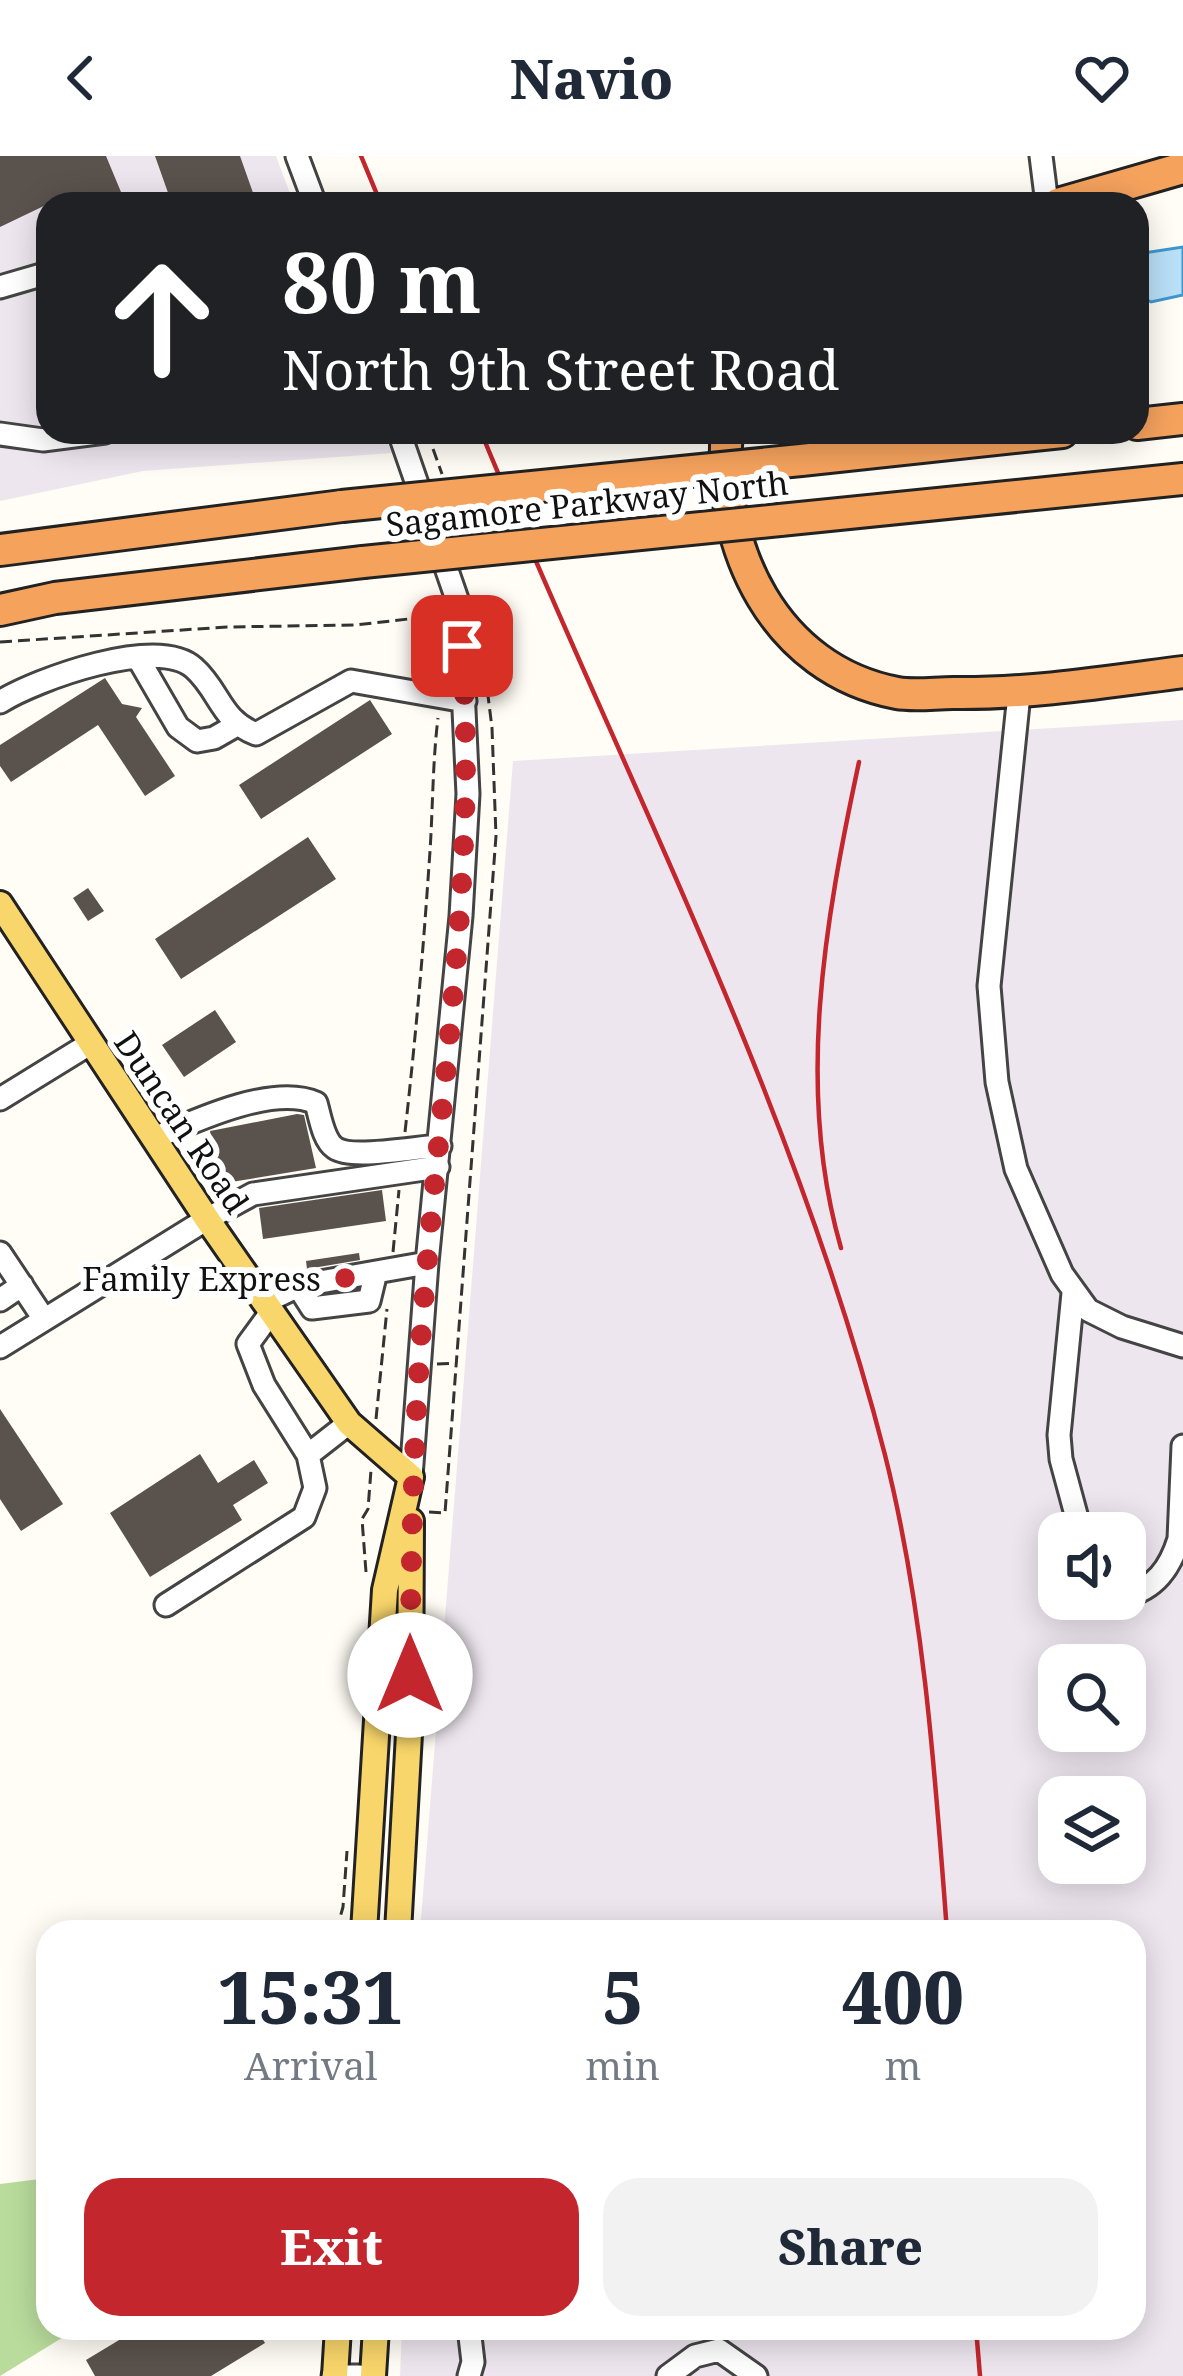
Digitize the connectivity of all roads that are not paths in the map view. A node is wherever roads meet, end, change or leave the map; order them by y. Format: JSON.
{"nodes":[{"id":1,"x":297,"y":156,"type":"edge"},
{"id":2,"x":1041,"y":156,"type":"edge"},
{"id":3,"x":1183,"y":168,"type":"edge"},
{"id":4,"x":310,"y":192,"type":"edge"},
{"id":5,"x":1046,"y":192,"type":"edge"},
{"id":6,"x":1100,"y":192,"type":"edge"},
{"id":7,"x":36,"y":276,"type":"edge"},
{"id":8,"x":0,"y":287,"type":"edge"},
{"id":9,"x":1183,"y":419,"type":"edge"},
{"id":10,"x":1149,"y":423,"type":"edge"},
{"id":11,"x":0,"y":434,"type":"edge"},
{"id":12,"x":36,"y":439,"type":"edge"},
{"id":13,"x":403,"y":444,"type":"edge"},
{"id":14,"x":727,"y":444,"type":"edge"},
{"id":15,"x":950,"y":444,"type":"edge"},
{"id":16,"x":1181,"y":480,"type":"edge"},
{"id":17,"x":0,"y":550,"type":"edge"},
{"id":18,"x":0,"y":610,"type":"edge"},
{"id":19,"x":138,"y":658,"type":"junction"},
{"id":20,"x":1183,"y":672,"type":"edge"},
{"id":21,"x":1019,"y":694,"type":"junction"},
{"id":22,"x":465,"y":701,"type":"junction"},
{"id":23,"x":0,"y":702,"type":"edge"},
{"id":24,"x":236,"y":726,"type":"junction"},
{"id":25,"x":0,"y":904,"type":"edge"},
{"id":26,"x":91,"y":1043,"type":"junction"},
{"id":27,"x":0,"y":1099,"type":"edge"},
{"id":28,"x":154,"y":1138,"type":"junction"},
{"id":29,"x":439,"y":1156,"type":"junction"},
{"id":30,"x":206,"y":1219,"type":"junction"},
{"id":31,"x":0,"y":1253,"type":"edge"},
{"id":32,"x":427,"y":1263,"type":"junction"},
{"id":33,"x":22,"y":1285,"type":"junction"},
{"id":34,"x":1073,"y":1293,"type":"junction"},
{"id":35,"x":0,"y":1300,"type":"edge"},
{"id":36,"x":268,"y":1306,"type":"junction"},
{"id":37,"x":44,"y":1319,"type":"junction"},
{"id":38,"x":1183,"y":1346,"type":"edge"},
{"id":39,"x":0,"y":1347,"type":"edge"},
{"id":40,"x":349,"y":1424,"type":"junction"},
{"id":41,"x":1183,"y":1446,"type":"edge"},
{"id":42,"x":308,"y":1455,"type":"junction"},
{"id":43,"x":411,"y":1477,"type":"junction"},
{"id":44,"x":1075,"y":1512,"type":"edge"},
{"id":45,"x":1146,"y":1590,"type":"edge"},
{"id":46,"x":166,"y":1605,"type":"dead end"},
{"id":47,"x":365,"y":1920,"type":"edge"},
{"id":48,"x":399,"y":1920,"type":"edge"},
{"id":49,"x":337,"y":2340,"type":"edge"},
{"id":50,"x":376,"y":2340,"type":"edge"},
{"id":51,"x":470,"y":2340,"type":"edge"},
{"id":52,"x":334,"y":2376,"type":"edge"},
{"id":53,"x":360,"y":2376,"type":"edge"},
{"id":54,"x":374,"y":2376,"type":"edge"},
{"id":55,"x":469,"y":2376,"type":"edge"},
{"id":56,"x":668,"y":2376,"type":"edge"},
{"id":57,"x":755,"y":2376,"type":"edge"}],
"edges":[{"from":1,"to":4,"type":"street"},
{"from":2,"to":5,"type":"street"},
{"from":3,"to":6,"type":"highway"},
{"from":7,"to":8,"type":"street"},
{"from":9,"to":10,"type":"highway"},
{"from":11,"to":12,"type":"street"},
{"from":13,"to":22,"type":"street"},
{"from":14,"to":21,"type":"highway"},
{"from":15,"to":17,"type":"highway","name":"Sagamore Parkway North","bridge":true},
{"from":16,"to":18,"type":"highway","name":"Sagamore Parkway North","bridge":true},
{"from":19,"to":23,"type":"street"},
{"from":19,"to":24,"type":"street"},
{"from":19,"to":24,"type":"street"},
{"from":20,"to":21,"type":"highway"},
{"from":21,"to":34,"type":"street"},
{"from":22,"to":24,"type":"street"},
{"from":22,"to":29,"type":"street"},
{"from":25,"to":26,"type":"main road","name":"Duncan Road"},
{"from":26,"to":27,"type":"street"},
{"from":26,"to":28,"type":"main road","name":"Duncan Road"},
{"from":28,"to":29,"type":"street"},
{"from":28,"to":30,"type":"main road","name":"Duncan Road"},
{"from":29,"to":30,"type":"street"},
{"from":29,"to":32,"type":"street"},
{"from":30,"to":36,"type":"main road","name":"Duncan Road"},
{"from":30,"to":37,"type":"street"},
{"from":31,"to":33,"type":"street"},
{"from":32,"to":36,"type":"street"},
{"from":32,"to":43,"type":"street"},
{"from":33,"to":35,"type":"street"},
{"from":33,"to":37,"type":"street"},
{"from":34,"to":38,"type":"street"},
{"from":34,"to":44,"type":"street"},
{"from":36,"to":40,"type":"main road","name":"Duncan Road"},
{"from":36,"to":42,"type":"street"},
{"from":37,"to":39,"type":"street"},
{"from":40,"to":42,"type":"street"},
{"from":40,"to":43,"type":"main road","name":"Duncan Road"},
{"from":41,"to":45,"type":"street"},
{"from":42,"to":46,"type":"street"},
{"from":43,"to":47,"type":"main road"},
{"from":43,"to":48,"type":"main road"},
{"from":49,"to":52,"type":"main road"},
{"from":50,"to":54,"type":"main road"},
{"from":51,"to":55,"type":"street"},
{"from":52,"to":53,"type":"street"},
{"from":56,"to":57,"type":"street"}]}
